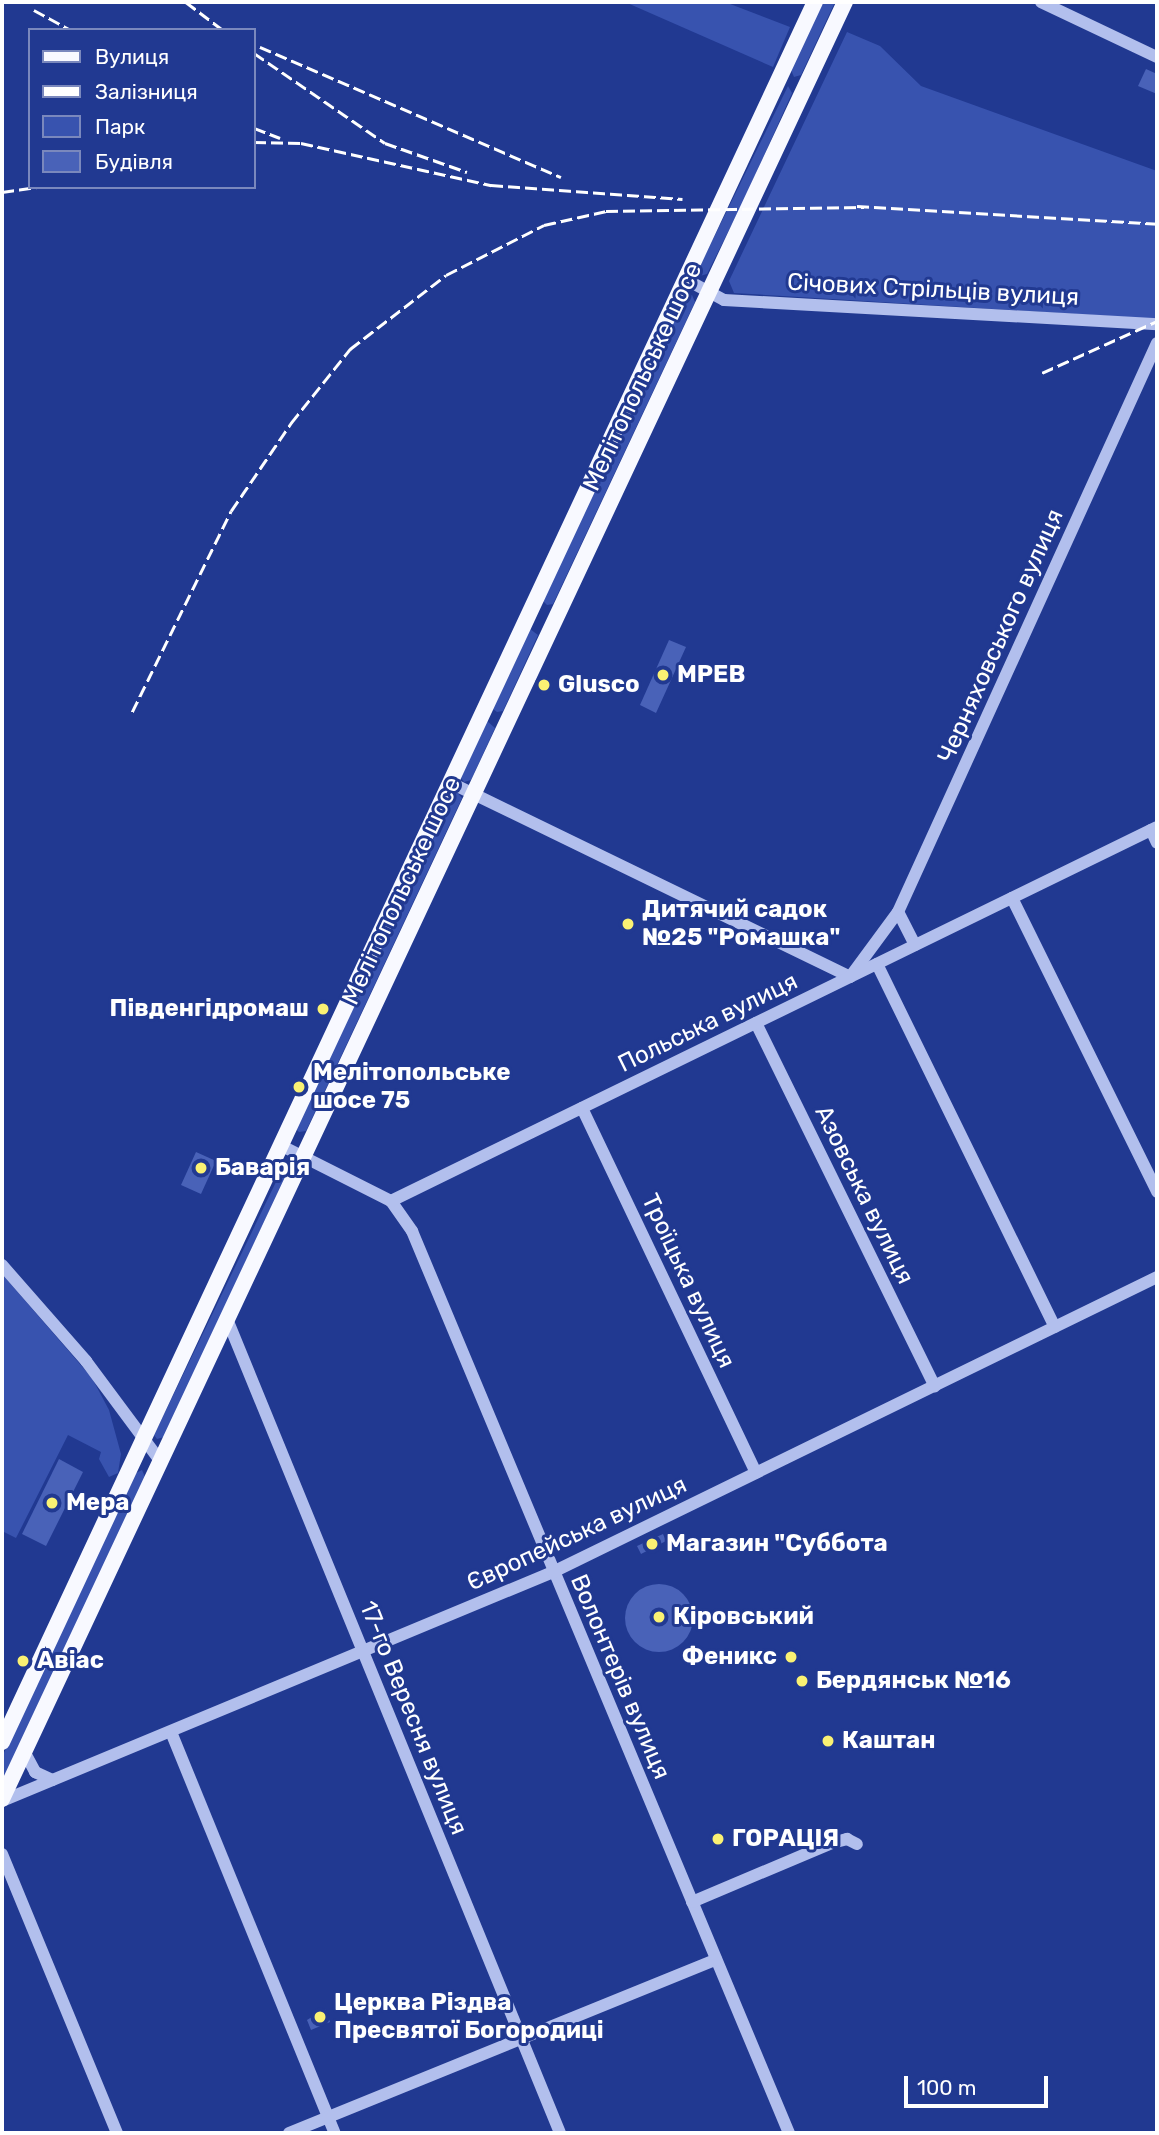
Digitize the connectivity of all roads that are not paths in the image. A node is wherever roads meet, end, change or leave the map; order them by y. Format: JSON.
{"nodes":[{"id":1,"x":815,"y":2,"type":"edge"},
{"id":2,"x":845,"y":2,"type":"edge"},
{"id":3,"x":1041,"y":2,"type":"edge"},
{"id":4,"x":1157,"y":57,"type":"edge"},
{"id":5,"x":687,"y":280,"type":"junction"},
{"id":6,"x":709,"y":291,"type":"junction"},
{"id":7,"x":1157,"y":324,"type":"edge"},
{"id":8,"x":1157,"y":343,"type":"edge"},
{"id":9,"x":449,"y":782,"type":"junction"},
{"id":10,"x":473,"y":794,"type":"junction"},
{"id":11,"x":1154,"y":828,"type":"edge"},
{"id":12,"x":1157,"y":844,"type":"edge"},
{"id":13,"x":1012,"y":898,"type":"junction"},
{"id":14,"x":898,"y":912,"type":"junction"},
{"id":15,"x":915,"y":945,"type":"junction"},
{"id":16,"x":877,"y":964,"type":"junction"},
{"id":17,"x":850,"y":977,"type":"junction"},
{"id":18,"x":756,"y":1023,"type":"junction"},
{"id":19,"x":582,"y":1108,"type":"junction"},
{"id":20,"x":279,"y":1145,"type":"junction"},
{"id":21,"x":303,"y":1157,"type":"junction"},
{"id":22,"x":1157,"y":1192,"type":"edge"},
{"id":23,"x":391,"y":1201,"type":"junction"},
{"id":24,"x":2,"y":1265,"type":"edge"},
{"id":25,"x":1157,"y":1277,"type":"edge"},
{"id":26,"x":227,"y":1319,"type":"junction"},
{"id":27,"x":1055,"y":1327,"type":"junction"},
{"id":28,"x":935,"y":1386,"type":"junction"},
{"id":29,"x":144,"y":1439,"type":"junction"},
{"id":30,"x":162,"y":1462,"type":"junction"},
{"id":31,"x":756,"y":1473,"type":"junction"},
{"id":32,"x":553,"y":1572,"type":"junction"},
{"id":33,"x":363,"y":1651,"type":"junction"},
{"id":34,"x":171,"y":1732,"type":"junction"},
{"id":35,"x":2,"y":1742,"type":"edge"},
{"id":36,"x":24,"y":1751,"type":"junction"},
{"id":37,"x":52,"y":1780,"type":"junction"},
{"id":38,"x":2,"y":1800,"type":"edge"},
{"id":39,"x":857,"y":1844,"type":"dead end"},
{"id":40,"x":2,"y":1854,"type":"edge"},
{"id":41,"x":692,"y":1902,"type":"junction"},
{"id":42,"x":716,"y":1961,"type":"junction"},
{"id":43,"x":521,"y":2039,"type":"junction"},
{"id":44,"x":328,"y":2117,"type":"junction"},
{"id":45,"x":117,"y":2133,"type":"edge"},
{"id":46,"x":289,"y":2133,"type":"edge"},
{"id":47,"x":335,"y":2133,"type":"edge"},
{"id":48,"x":560,"y":2133,"type":"edge"},
{"id":49,"x":789,"y":2133,"type":"edge"}],
"edges":[{"from":1,"to":5,"type":"main road","name":"Мелітопольське шосе"},
{"from":2,"to":6,"type":"main road","name":"Мелітопольське шосе"},
{"from":3,"to":4,"type":"street"},
{"from":5,"to":6,"type":"street","name":"Січових Стрільців вулиця"},
{"from":5,"to":9,"type":"main road","name":"Мелітопольське шосе"},
{"from":6,"to":7,"type":"street","name":"Січових Стрільців вулиця"},
{"from":6,"to":10,"type":"main road","name":"Мелітопольське шосе"},
{"from":8,"to":14,"type":"street","name":"Черняховського вулиця"},
{"from":9,"to":10,"type":"street"},
{"from":9,"to":20,"type":"main road","name":"Мелітопольське шосе"},
{"from":10,"to":17,"type":"street"},
{"from":10,"to":21,"type":"main road","name":"Мелітопольське шосе"},
{"from":11,"to":12,"type":"street"},
{"from":11,"to":13,"type":"street","name":"Польська вулиця"},
{"from":13,"to":15,"type":"street","name":"Польська вулиця"},
{"from":13,"to":22,"type":"street"},
{"from":14,"to":15,"type":"street"},
{"from":14,"to":17,"type":"street","name":"Черняховського вулиця"},
{"from":15,"to":16,"type":"street","name":"Польська вулиця"},
{"from":16,"to":17,"type":"street","name":"Польська вулиця"},
{"from":16,"to":27,"type":"street"},
{"from":17,"to":18,"type":"street","name":"Польська вулиця"},
{"from":18,"to":19,"type":"street","name":"Польська вулиця"},
{"from":18,"to":28,"type":"street","name":"Азовська вулиця"},
{"from":19,"to":23,"type":"street","name":"Польська вулиця"},
{"from":19,"to":31,"type":"street","name":"Троїцька вулиця"},
{"from":20,"to":21,"type":"street","name":"Волонтерів вулиця"},
{"from":20,"to":29,"type":"main road","name":"Мелітопольське шосе"},
{"from":21,"to":23,"type":"street","name":"Волонтерів вулиця"},
{"from":21,"to":26,"type":"main road","name":"Мелітопольське шосе"},
{"from":23,"to":32,"type":"street","name":"Волонтерів вулиця"},
{"from":24,"to":29,"type":"street"},
{"from":25,"to":27,"type":"street","name":"Європейська вулиця"},
{"from":26,"to":30,"type":"main road","name":"Мелітопольське шосе"},
{"from":26,"to":33,"type":"street","name":"17-го Вересня вулиця"},
{"from":27,"to":28,"type":"street","name":"Європейська вулиця"},
{"from":28,"to":31,"type":"street","name":"Європейська вулиця"},
{"from":29,"to":30,"type":"street"},
{"from":29,"to":35,"type":"main road","name":"Мелітопольське шосе"},
{"from":30,"to":36,"type":"main road","name":"Мелітопольське шосе"},
{"from":31,"to":32,"type":"street","name":"Європейська вулиця"},
{"from":32,"to":33,"type":"street","name":"Європейська вулиця"},
{"from":32,"to":41,"type":"street","name":"Волонтерів вулиця"},
{"from":33,"to":34,"type":"street","name":"Європейська вулиця"},
{"from":33,"to":43,"type":"street","name":"17-го Вересня вулиця"},
{"from":34,"to":37,"type":"street","name":"Європейська вулиця"},
{"from":34,"to":44,"type":"street"},
{"from":36,"to":37,"type":"street"},
{"from":36,"to":38,"type":"main road","name":"Мелітопольське шосе"},
{"from":37,"to":38,"type":"street","name":"Європейська вулиця"},
{"from":39,"to":41,"type":"street"},
{"from":40,"to":45,"type":"street"},
{"from":41,"to":42,"type":"street","name":"Волонтерів вулиця"},
{"from":42,"to":43,"type":"street"},
{"from":42,"to":49,"type":"street","name":"Волонтерів вулиця"},
{"from":43,"to":44,"type":"street"},
{"from":43,"to":48,"type":"street","name":"17-го Вересня вулиця"},
{"from":44,"to":46,"type":"street"},
{"from":44,"to":47,"type":"street"}]}
